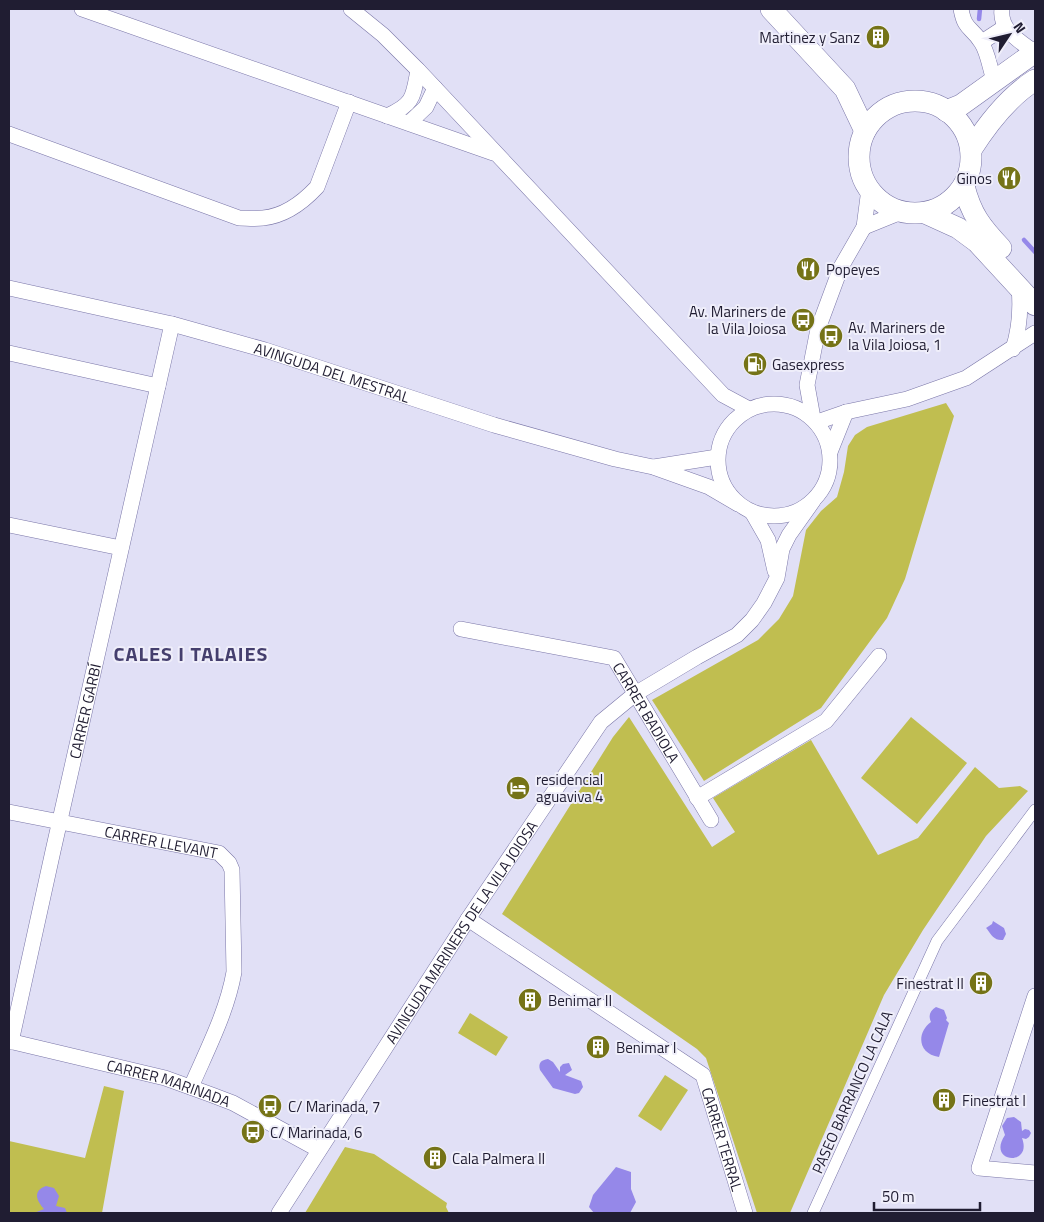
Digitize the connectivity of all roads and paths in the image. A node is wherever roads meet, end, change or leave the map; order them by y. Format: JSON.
{"nodes":[{"id":1,"x":82,"y":9,"type":"edge"},
{"id":2,"x":351,"y":9,"type":"edge"},
{"id":3,"x":771,"y":9,"type":"edge"},
{"id":4,"x":961,"y":9,"type":"edge"},
{"id":5,"x":1002,"y":9,"type":"edge"},
{"id":6,"x":1005,"y":27,"type":"junction"},
{"id":7,"x":982,"y":42,"type":"junction"},
{"id":8,"x":1035,"y":52,"type":"edge"},
{"id":9,"x":418,"y":70,"type":"junction"},
{"id":10,"x":994,"y":80,"type":"junction"},
{"id":11,"x":1035,"y":80,"type":"edge"},
{"id":12,"x":435,"y":88,"type":"junction"},
{"id":13,"x":845,"y":89,"type":"junction"},
{"id":14,"x":349,"y":102,"type":"junction"},
{"id":15,"x":888,"y":108,"type":"junction"},
{"id":16,"x":946,"y":111,"type":"junction"},
{"id":17,"x":387,"y":116,"type":"junction"},
{"id":18,"x":409,"y":123,"type":"junction"},
{"id":19,"x":865,"y":132,"type":"junction"},
{"id":20,"x":9,"y":134,"type":"edge"},
{"id":21,"x":970,"y":150,"type":"junction"},
{"id":22,"x":497,"y":154,"type":"junction"},
{"id":23,"x":964,"y":186,"type":"junction"},
{"id":24,"x":868,"y":188,"type":"junction"},
{"id":25,"x":901,"y":212,"type":"junction"},
{"id":26,"x":926,"y":213,"type":"junction"},
{"id":27,"x":864,"y":227,"type":"junction"},
{"id":28,"x":1027,"y":286,"type":"edge"},
{"id":29,"x":9,"y":288,"type":"edge"},
{"id":30,"x":1035,"y":305,"type":"edge"},
{"id":31,"x":172,"y":324,"type":"junction"},
{"id":32,"x":1035,"y":333,"type":"edge"},
{"id":33,"x":1014,"y":348,"type":"junction"},
{"id":34,"x":9,"y":353,"type":"edge"},
{"id":35,"x":806,"y":385,"type":"junction"},
{"id":36,"x":158,"y":386,"type":"junction"},
{"id":37,"x":723,"y":395,"type":"junction"},
{"id":38,"x":789,"y":405,"type":"junction"},
{"id":39,"x":749,"y":409,"type":"junction"},
{"id":40,"x":846,"y":412,"type":"junction"},
{"id":41,"x":815,"y":420,"type":"junction"},
{"id":42,"x":727,"y":428,"type":"junction"},
{"id":43,"x":830,"y":452,"type":"junction"},
{"id":44,"x":717,"y":457,"type":"junction"},
{"id":45,"x":652,"y":467,"type":"junction"},
{"id":46,"x":813,"y":501,"type":"junction"},
{"id":47,"x":738,"y":504,"type":"junction"},
{"id":48,"x":752,"y":512,"type":"junction"},
{"id":49,"x":9,"y":525,"type":"edge"},
{"id":50,"x":121,"y":548,"type":"junction"},
{"id":51,"x":777,"y":578,"type":"junction"},
{"id":52,"x":461,"y":629,"type":"dead end"},
{"id":53,"x":880,"y":656,"type":"dead end"},
{"id":54,"x":635,"y":694,"type":"junction"},
{"id":55,"x":697,"y":798,"type":"junction"},
{"id":56,"x":1035,"y":810,"type":"edge"},
{"id":57,"x":9,"y":812,"type":"edge"},
{"id":58,"x":711,"y":820,"type":"dead end"},
{"id":59,"x":60,"y":822,"type":"junction"},
{"id":60,"x":468,"y":919,"type":"junction"},
{"id":61,"x":1035,"y":996,"type":"edge"},
{"id":62,"x":10,"y":1041,"type":"edge"},
{"id":63,"x":191,"y":1087,"type":"junction"},
{"id":64,"x":319,"y":1150,"type":"junction"},
{"id":65,"x":1035,"y":1173,"type":"edge"},
{"id":66,"x":279,"y":1213,"type":"edge"},
{"id":67,"x":745,"y":1213,"type":"edge"},
{"id":68,"x":814,"y":1213,"type":"edge"}],
"edges":[{"from":1,"to":14,"type":"street"},
{"from":2,"to":9,"type":"street"},
{"from":3,"to":13,"type":"main road"},
{"from":4,"to":7,"type":"street"},
{"from":5,"to":6,"type":"street"},
{"from":6,"to":7,"type":"street"},
{"from":6,"to":8,"type":"street"},
{"from":7,"to":10,"type":"street"},
{"from":8,"to":10,"type":"main road"},
{"from":9,"to":12,"type":"street"},
{"from":9,"to":17,"type":"street"},
{"from":10,"to":16,"type":"main road"},
{"from":11,"to":21,"type":"main road"},
{"from":12,"to":18,"type":"street"},
{"from":12,"to":22,"type":"street"},
{"from":13,"to":15,"type":"main road"},
{"from":13,"to":19,"type":"main road"},
{"from":14,"to":17,"type":"street"},
{"from":14,"to":20,"type":"street"},
{"from":15,"to":16,"type":"main road"},
{"from":15,"to":19,"type":"main road"},
{"from":16,"to":21,"type":"main road"},
{"from":17,"to":18,"type":"street"},
{"from":18,"to":22,"type":"street"},
{"from":19,"to":24,"type":"main road"},
{"from":21,"to":23,"type":"main road"},
{"from":22,"to":37,"type":"street"},
{"from":23,"to":26,"type":"main road"},
{"from":23,"to":28,"type":"main road"},
{"from":24,"to":25,"type":"main road"},
{"from":24,"to":27,"type":"street"},
{"from":25,"to":26,"type":"main road"},
{"from":25,"to":27,"type":"street"},
{"from":26,"to":28,"type":"main road"},
{"from":27,"to":35,"type":"street"},
{"from":28,"to":30,"type":"main road"},
{"from":28,"to":33,"type":"street"},
{"from":29,"to":31,"type":"street","name":"AVINGUDA DEL MESTRAL"},
{"from":31,"to":36,"type":"street","name":"CARRER GARBÍ"},
{"from":31,"to":45,"type":"street","name":"AVINGUDA DEL MESTRAL"},
{"from":32,"to":33,"type":"street"},
{"from":33,"to":40,"type":"street"},
{"from":34,"to":36,"type":"street"},
{"from":35,"to":38,"type":"street"},
{"from":35,"to":41,"type":"street"},
{"from":36,"to":50,"type":"street","name":"CARRER GARBÍ"},
{"from":37,"to":39,"type":"street"},
{"from":37,"to":42,"type":"street"},
{"from":38,"to":39,"type":"street"},
{"from":38,"to":41,"type":"street"},
{"from":39,"to":42,"type":"street"},
{"from":40,"to":41,"type":"street"},
{"from":40,"to":43,"type":"street"},
{"from":41,"to":43,"type":"street"},
{"from":42,"to":44,"type":"street"},
{"from":43,"to":46,"type":"street"},
{"from":44,"to":45,"type":"street","name":"AVINGUDA DEL MESTRAL"},
{"from":44,"to":47,"type":"street"},
{"from":45,"to":47,"type":"street","name":"AVINGUDA DEL MESTRAL"},
{"from":46,"to":48,"type":"street"},
{"from":46,"to":51,"type":"street","name":"AVINGUDA MARINERS DE LA VILA JOIOSA"},
{"from":47,"to":48,"type":"street"},
{"from":48,"to":51,"type":"street"},
{"from":49,"to":50,"type":"street"},
{"from":50,"to":59,"type":"street","name":"CARRER GARBÍ"},
{"from":51,"to":54,"type":"street","name":"AVINGUDA MARINERS DE LA VILA JOIOSA"},
{"from":52,"to":54,"type":"street","name":"CARRER BADIOLA"},
{"from":53,"to":55,"type":"street"},
{"from":54,"to":55,"type":"street","name":"CARRER BADIOLA"},
{"from":54,"to":60,"type":"street","name":"AVINGUDA MARINERS DE LA VILA JOIOSA"},
{"from":55,"to":58,"type":"street","name":"CARRER BADIOLA"},
{"from":56,"to":68,"type":"street","name":"PASEO BARRANCO LA CALA"},
{"from":57,"to":59,"type":"street","name":"CARRER LLEVANT"},
{"from":59,"to":62,"type":"street","name":"CARRER GARBÍ"},
{"from":59,"to":63,"type":"street","name":"CARRER LLEVANT"},
{"from":60,"to":64,"type":"street","name":"AVINGUDA MARINERS DE LA VILA JOIOSA"},
{"from":60,"to":67,"type":"street","name":"CARRER TERRAL"},
{"from":61,"to":65,"type":"street"},
{"from":62,"to":63,"type":"street","name":"CARRER MARINADA"},
{"from":63,"to":64,"type":"street","name":"CARRER MARINADA"},
{"from":64,"to":66,"type":"street","name":"AVINGUDA MARINERS DE LA VILA JOIOSA"}]}
